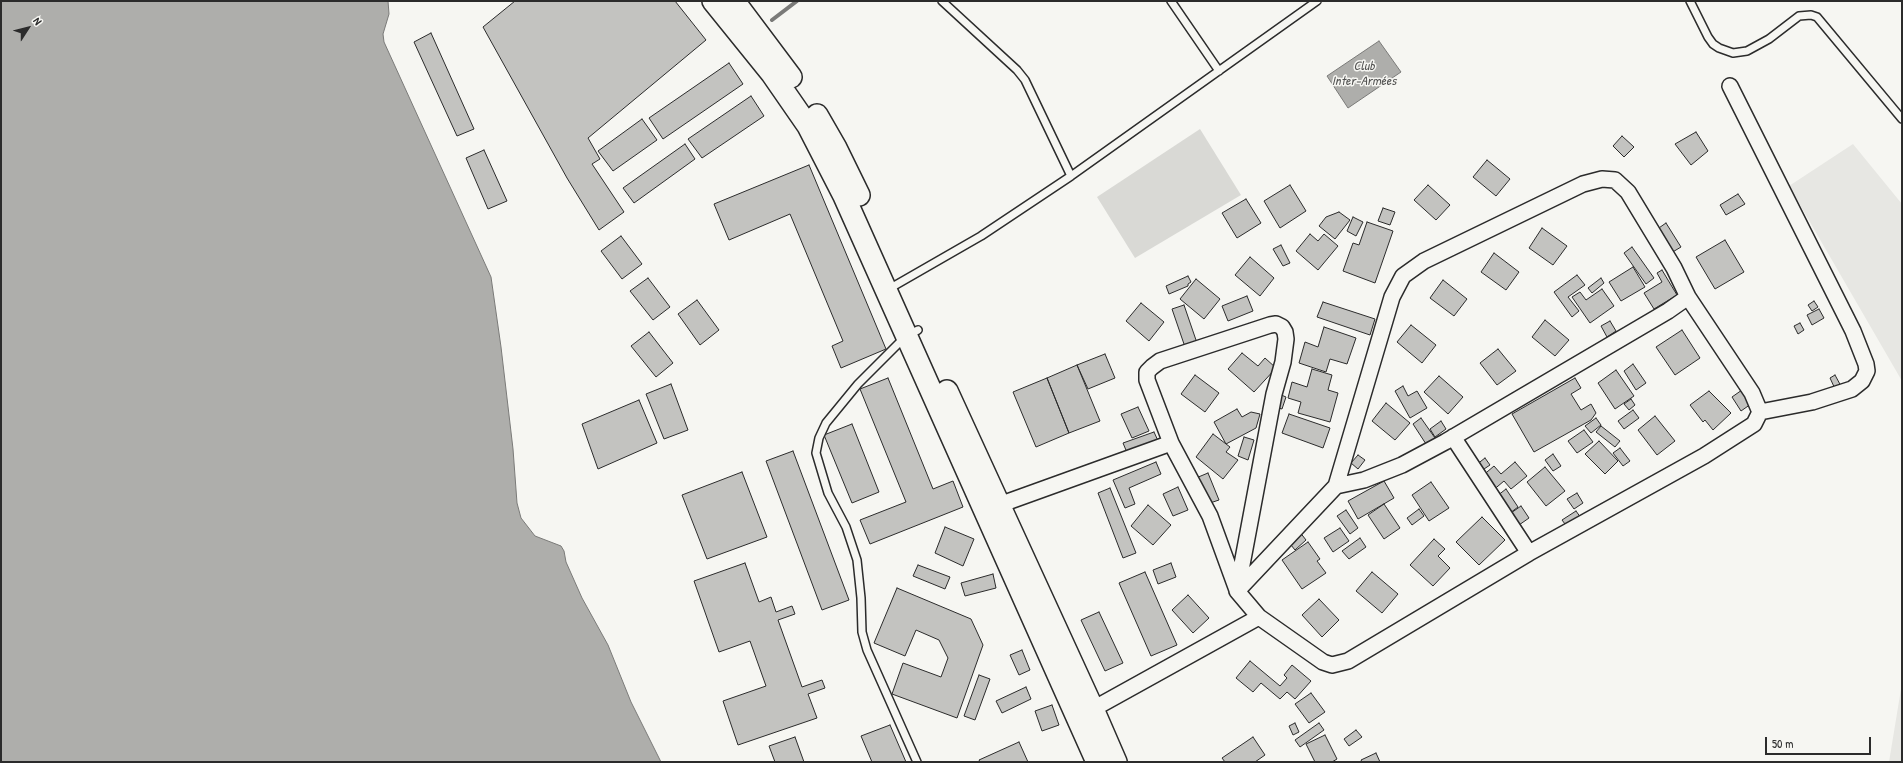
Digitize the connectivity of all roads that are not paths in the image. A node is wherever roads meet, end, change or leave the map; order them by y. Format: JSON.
{"nodes":[{"id":1,"x":712,"y":1,"type":"edge"},
{"id":2,"x":734,"y":1,"type":"edge"},
{"id":3,"x":942,"y":1,"type":"edge"},
{"id":4,"x":1171,"y":1,"type":"edge"},
{"id":5,"x":1317,"y":1,"type":"edge"},
{"id":6,"x":1690,"y":1,"type":"edge"},
{"id":7,"x":1219,"y":71,"type":"junction"},
{"id":8,"x":1730,"y":86,"type":"dead end"},
{"id":9,"x":1902,"y":119,"type":"edge"},
{"id":10,"x":1071,"y":176,"type":"junction"},
{"id":11,"x":892,"y":288,"type":"junction"},
{"id":12,"x":1688,"y":297,"type":"junction"},
{"id":13,"x":912,"y":333,"type":"junction"},
{"id":14,"x":1760,"y":412,"type":"junction"},
{"id":15,"x":1453,"y":437,"type":"junction"},
{"id":16,"x":1171,"y":443,"type":"junction"},
{"id":17,"x":1336,"y":486,"type":"junction"},
{"id":18,"x":1000,"y":519,"type":"junction"},
{"id":19,"x":1528,"y":553,"type":"junction"},
{"id":20,"x":1237,"y":591,"type":"junction"},
{"id":21,"x":1259,"y":617,"type":"junction"},
{"id":22,"x":1093,"y":709,"type":"junction"},
{"id":23,"x":916,"y":762,"type":"edge"},
{"id":24,"x":1097,"y":762,"type":"edge"},
{"id":25,"x":1116,"y":762,"type":"edge"}],
"edges":[{"from":1,"to":11,"type":"main road"},
{"from":2,"to":11,"type":"main road"},
{"from":3,"to":10,"type":"lane"},
{"from":4,"to":7,"type":"lane"},
{"from":5,"to":7,"type":"lane"},
{"from":6,"to":9,"type":"lane"},
{"from":7,"to":10,"type":"lane"},
{"from":8,"to":14,"type":"street"},
{"from":10,"to":11,"type":"lane"},
{"from":11,"to":13,"type":"main road"},
{"from":12,"to":14,"type":"street"},
{"from":12,"to":15,"type":"street"},
{"from":12,"to":17,"type":"street"},
{"from":13,"to":18,"type":"main road"},
{"from":13,"to":23,"type":"lane"},
{"from":14,"to":19,"type":"street"},
{"from":15,"to":17,"type":"street"},
{"from":15,"to":19,"type":"street"},
{"from":16,"to":18,"type":"street"},
{"from":16,"to":20,"type":"street"},
{"from":16,"to":20,"type":"street"},
{"from":17,"to":20,"type":"street"},
{"from":18,"to":22,"type":"main road"},
{"from":18,"to":24,"type":"main road"},
{"from":19,"to":21,"type":"street"},
{"from":20,"to":21,"type":"street"},
{"from":21,"to":22,"type":"street"},
{"from":22,"to":25,"type":"main road"}]}
